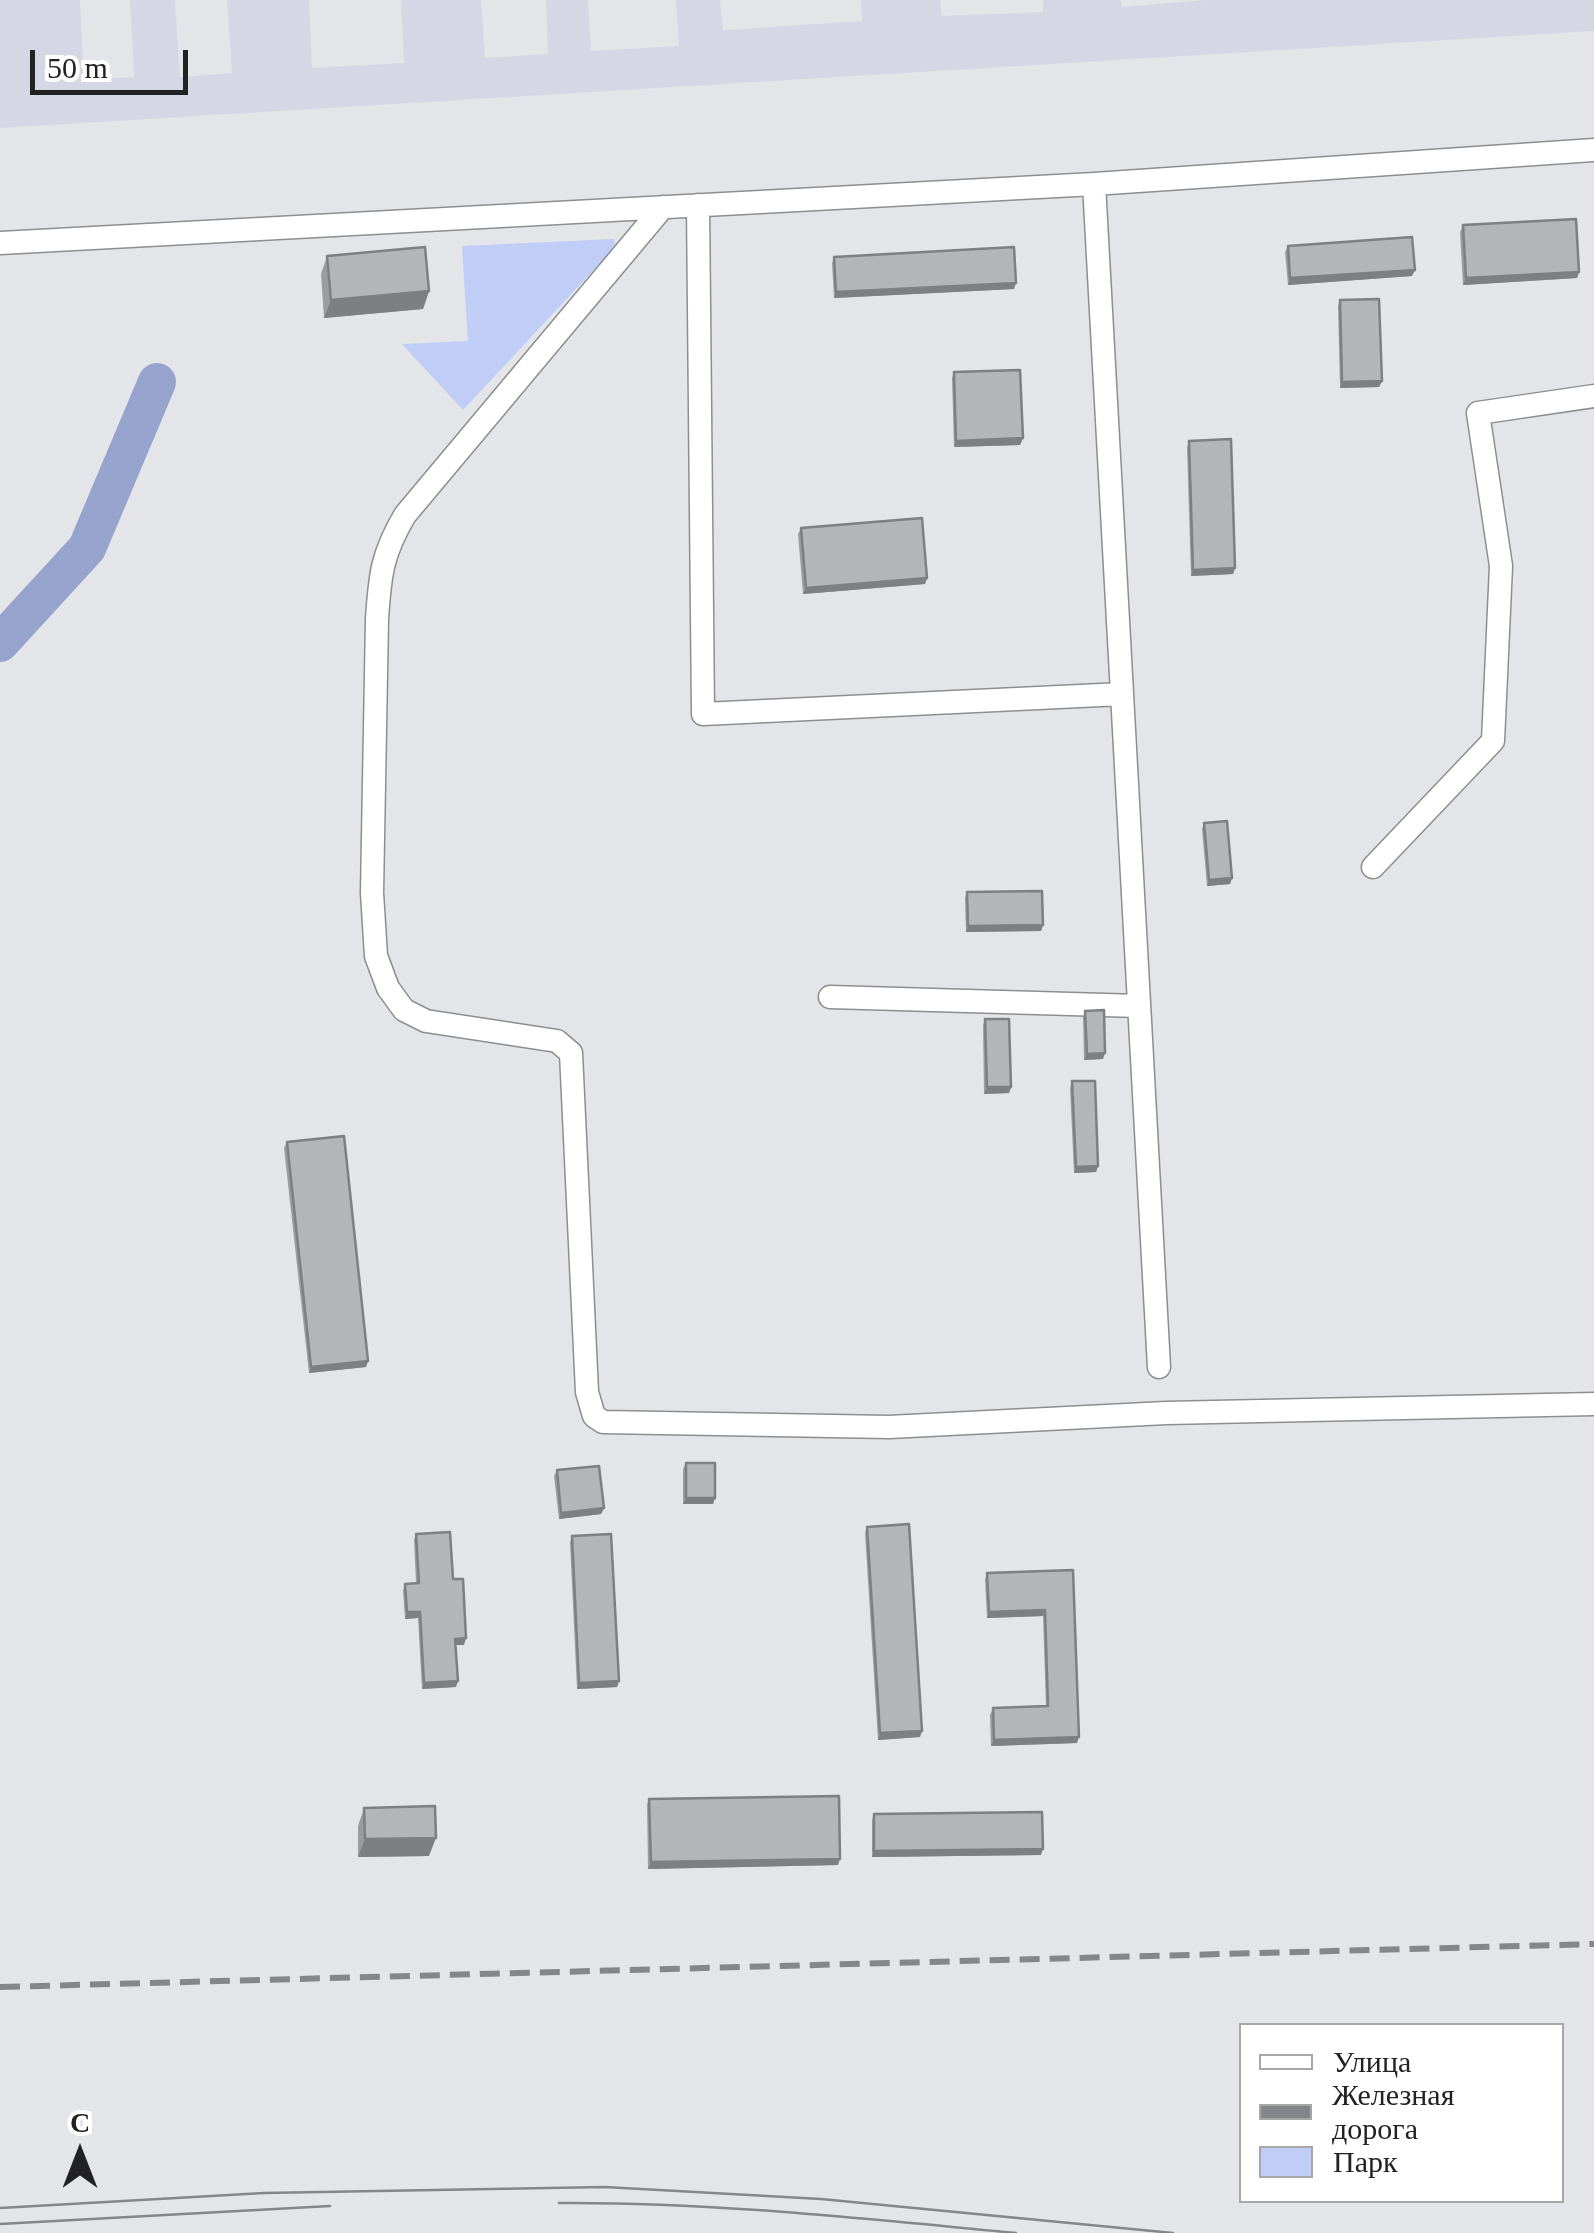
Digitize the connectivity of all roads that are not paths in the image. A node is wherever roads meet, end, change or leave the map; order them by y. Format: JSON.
{"nodes":[{"id":1,"x":1594,"y":150,"type":"edge"},
{"id":2,"x":1094,"y":184,"type":"junction"},
{"id":3,"x":698,"y":205,"type":"junction"},
{"id":4,"x":663,"y":207,"type":"junction"},
{"id":5,"x":0,"y":243,"type":"edge"},
{"id":6,"x":1594,"y":396,"type":"edge"},
{"id":7,"x":1122,"y":694,"type":"junction"},
{"id":8,"x":1373,"y":867,"type":"dead end"},
{"id":9,"x":830,"y":997,"type":"dead end"},
{"id":10,"x":1139,"y":1006,"type":"junction"},
{"id":11,"x":1159,"y":1367,"type":"dead end"},
{"id":12,"x":1594,"y":1404,"type":"edge"}],
"edges":[{"from":1,"to":2,"type":"lane"},
{"from":2,"to":3,"type":"lane"},
{"from":2,"to":7,"type":"lane"},
{"from":3,"to":4,"type":"lane"},
{"from":3,"to":7,"type":"lane"},
{"from":4,"to":5,"type":"lane"},
{"from":4,"to":12,"type":"lane"},
{"from":6,"to":8,"type":"lane"},
{"from":7,"to":10,"type":"lane"},
{"from":9,"to":10,"type":"lane"},
{"from":10,"to":11,"type":"lane"}]}
